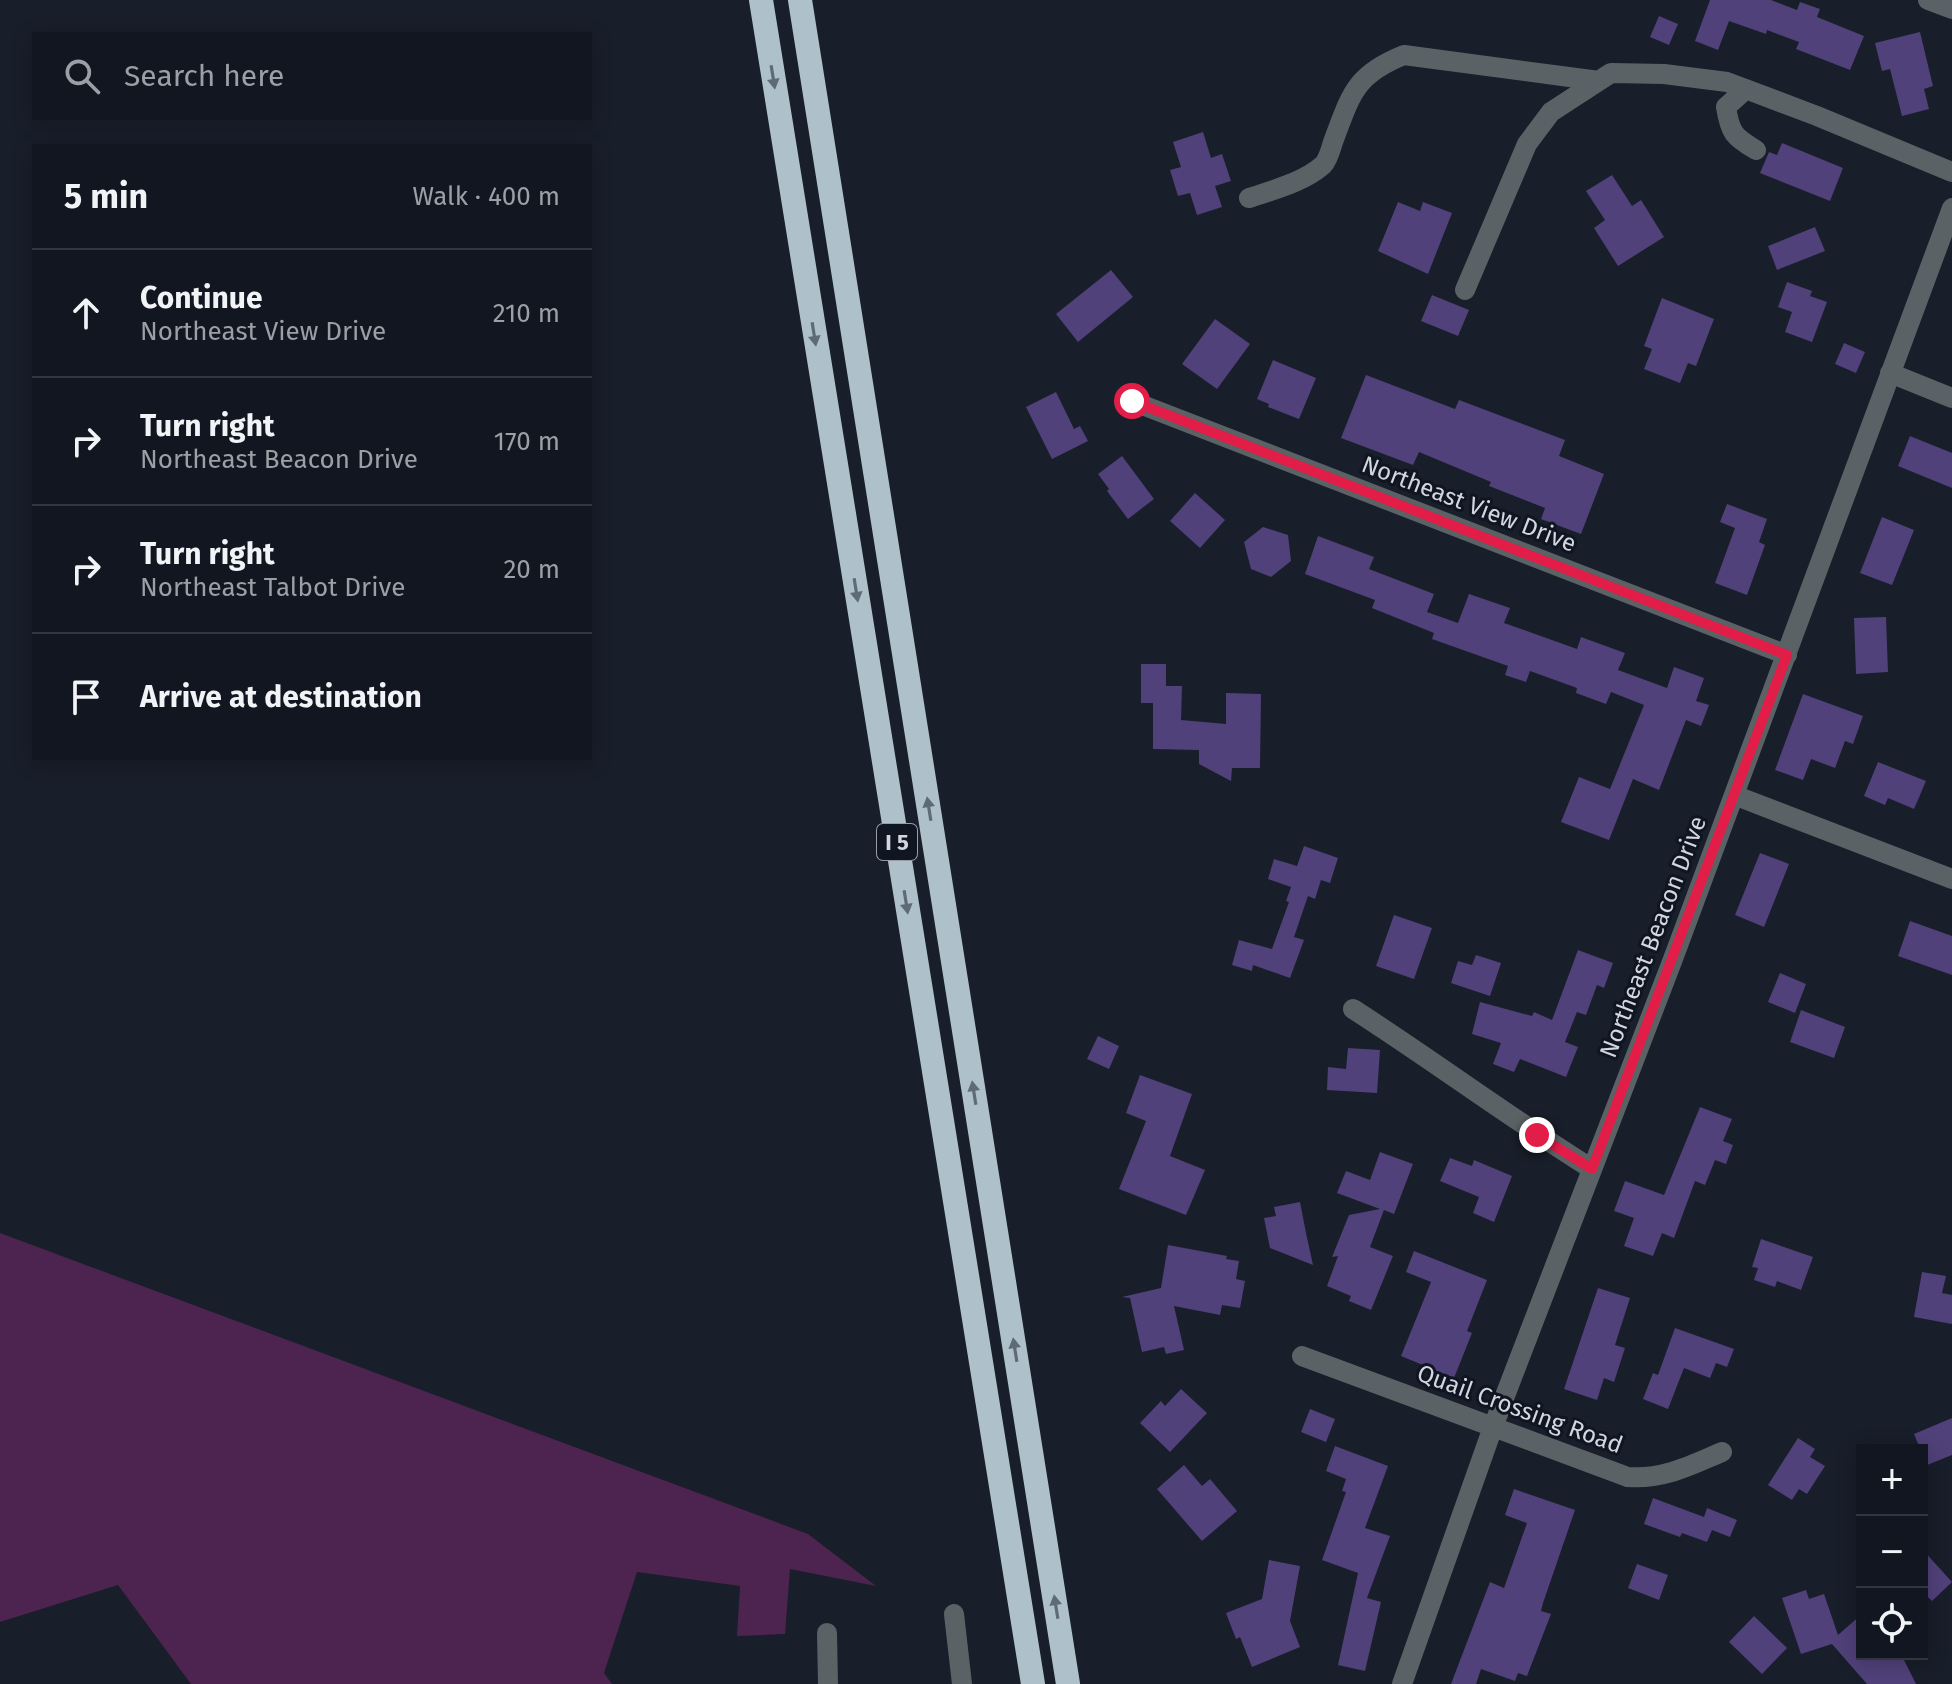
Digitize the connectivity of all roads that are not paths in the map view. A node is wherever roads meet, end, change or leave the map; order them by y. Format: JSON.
{"nodes":[{"id":1,"x":761,"y":0,"type":"edge"},
{"id":2,"x":800,"y":0,"type":"edge"},
{"id":3,"x":1928,"y":0,"type":"edge"},
{"id":4,"x":1952,"y":9,"type":"edge"},
{"id":5,"x":1599,"y":81,"type":"junction"},
{"id":6,"x":1746,"y":89,"type":"junction"},
{"id":7,"x":1756,"y":150,"type":"dead end"},
{"id":8,"x":1952,"y":172,"type":"edge"},
{"id":9,"x":1249,"y":198,"type":"dead end"},
{"id":10,"x":1952,"y":208,"type":"edge"},
{"id":11,"x":1465,"y":290,"type":"dead end"},
{"id":12,"x":1890,"y":373,"type":"junction"},
{"id":13,"x":1952,"y":398,"type":"edge"},
{"id":14,"x":1132,"y":401,"type":"dead end"},
{"id":15,"x":1787,"y":655,"type":"junction"},
{"id":16,"x":1734,"y":795,"type":"junction"},
{"id":17,"x":1952,"y":879,"type":"edge"},
{"id":18,"x":1353,"y":1009,"type":"dead end"},
{"id":19,"x":1592,"y":1169,"type":"junction"},
{"id":20,"x":1302,"y":1356,"type":"dead end"},
{"id":21,"x":1493,"y":1427,"type":"junction"},
{"id":22,"x":1722,"y":1452,"type":"dead end"},
{"id":23,"x":954,"y":1614,"type":"dead end"},
{"id":24,"x":827,"y":1633,"type":"dead end"},
{"id":25,"x":828,"y":1684,"type":"edge"},
{"id":26,"x":962,"y":1684,"type":"edge"},
{"id":27,"x":1033,"y":1684,"type":"edge"},
{"id":28,"x":1068,"y":1684,"type":"edge"},
{"id":29,"x":1402,"y":1684,"type":"edge"}],
"edges":[{"from":1,"to":27,"type":"highway","number":"I 5","one_way":true},
{"from":28,"to":2,"type":"highway","number":"I 5","one_way":true},
{"from":3,"to":4,"type":"street"},
{"from":5,"to":6,"type":"street"},
{"from":5,"to":9,"type":"street"},
{"from":5,"to":11,"type":"street"},
{"from":6,"to":7,"type":"street"},
{"from":6,"to":8,"type":"street"},
{"from":10,"to":12,"type":"street","name":"Northeast Beacon Drive"},
{"from":12,"to":13,"type":"street"},
{"from":12,"to":15,"type":"street","name":"Northeast Beacon Drive"},
{"from":14,"to":15,"type":"street","name":"Northeast View Drive"},
{"from":15,"to":16,"type":"street","name":"Northeast Beacon Drive"},
{"from":16,"to":17,"type":"street"},
{"from":16,"to":19,"type":"street","name":"Northeast Beacon Drive"},
{"from":18,"to":19,"type":"street"},
{"from":19,"to":21,"type":"street","name":"Northeast Beacon Drive"},
{"from":20,"to":21,"type":"street","name":"Quail Crossing Road"},
{"from":21,"to":22,"type":"street","name":"Quail Crossing Road"},
{"from":21,"to":29,"type":"street","name":"Northeast Beacon Drive"},
{"from":23,"to":26,"type":"street"},
{"from":24,"to":25,"type":"street"}]}
